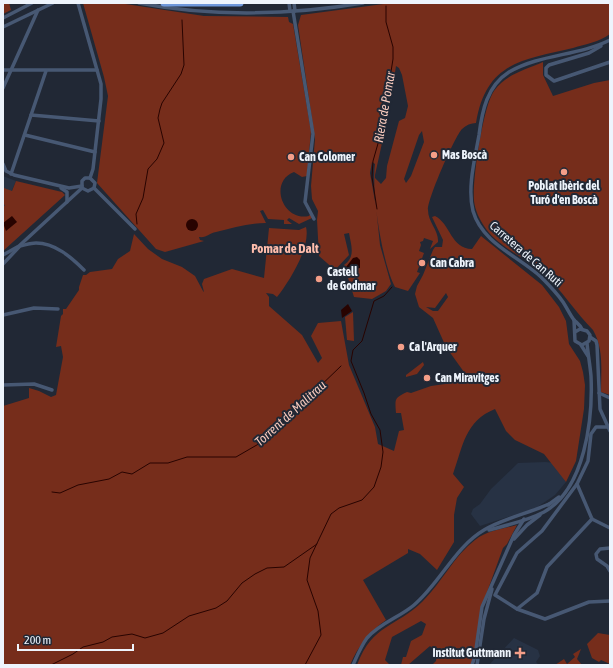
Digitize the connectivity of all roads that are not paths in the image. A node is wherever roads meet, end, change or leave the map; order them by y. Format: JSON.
{"nodes":[{"id":1,"x":32,"y":3,"type":"edge"},
{"id":2,"x":53,"y":3,"type":"edge"},
{"id":3,"x":78,"y":3,"type":"edge"},
{"id":4,"x":139,"y":3,"type":"edge"},
{"id":5,"x":164,"y":3,"type":"edge"},
{"id":6,"x":240,"y":3,"type":"edge"},
{"id":7,"x":363,"y":3,"type":"edge"},
{"id":8,"x":292,"y":4,"type":"edge"},
{"id":9,"x":38,"y":10,"type":"junction"},
{"id":10,"x":293,"y":11,"type":"junction"},
{"id":11,"x":3,"y":18,"type":"edge"},
{"id":12,"x":3,"y":27,"type":"edge"},
{"id":13,"x":609,"y":41,"type":"edge"},
{"id":14,"x":610,"y":62,"type":"edge"},
{"id":15,"x":3,"y":70,"type":"edge"},
{"id":16,"x":11,"y":70,"type":"junction"},
{"id":17,"x":96,"y":70,"type":"junction"},
{"id":18,"x":46,"y":71,"type":"junction"},
{"id":19,"x":3,"y":88,"type":"edge"},
{"id":20,"x":31,"y":114,"type":"junction"},
{"id":21,"x":99,"y":121,"type":"junction"},
{"id":22,"x":25,"y":136,"type":"junction"},
{"id":23,"x":95,"y":152,"type":"junction"},
{"id":24,"x":3,"y":164,"type":"edge"},
{"id":25,"x":11,"y":174,"type":"junction"},
{"id":26,"x":90,"y":178,"type":"junction"},
{"id":27,"x":53,"y":185,"type":"junction"},
{"id":28,"x":82,"y":187,"type":"junction"},
{"id":29,"x":94,"y":188,"type":"junction"},
{"id":30,"x":67,"y":202,"type":"junction"},
{"id":31,"x":314,"y":218,"type":"dead end"},
{"id":32,"x":135,"y":229,"type":"dead end"},
{"id":33,"x":19,"y":246,"type":"junction"},
{"id":34,"x":3,"y":255,"type":"edge"},
{"id":35,"x":3,"y":264,"type":"edge"},
{"id":36,"x":84,"y":270,"type":"dead end"},
{"id":37,"x":58,"y":309,"type":"dead end"},
{"id":38,"x":3,"y":315,"type":"edge"},
{"id":39,"x":574,"y":320,"type":"junction"},
{"id":40,"x":582,"y":329,"type":"junction"},
{"id":41,"x":575,"y":332,"type":"junction"},
{"id":42,"x":590,"y":337,"type":"junction"},
{"id":43,"x":588,"y":342,"type":"junction"},
{"id":44,"x":581,"y":345,"type":"junction"},
{"id":45,"x":597,"y":345,"type":"junction"},
{"id":46,"x":588,"y":357,"type":"junction"},
{"id":47,"x":3,"y":385,"type":"edge"},
{"id":48,"x":52,"y":390,"type":"dead end"},
{"id":49,"x":599,"y":393,"type":"junction"},
{"id":50,"x":610,"y":398,"type":"edge"},
{"id":51,"x":609,"y":429,"type":"edge"},
{"id":52,"x":577,"y":484,"type":"junction"},
{"id":53,"x":560,"y":497,"type":"junction"},
{"id":54,"x":549,"y":504,"type":"junction"},
{"id":55,"x":544,"y":512,"type":"junction"},
{"id":56,"x":592,"y":519,"type":"junction"},
{"id":57,"x":523,"y":520,"type":"junction"},
{"id":58,"x":610,"y":528,"type":"edge"},
{"id":59,"x":480,"y":533,"type":"junction"},
{"id":60,"x":512,"y":542,"type":"junction"},
{"id":61,"x":610,"y":548,"type":"edge"},
{"id":62,"x":610,"y":571,"type":"edge"},
{"id":63,"x":493,"y":584,"type":"junction"},
{"id":64,"x":610,"y":601,"type":"edge"},
{"id":65,"x":483,"y":604,"type":"junction"},
{"id":66,"x":517,"y":609,"type":"junction"},
{"id":67,"x":483,"y":622,"type":"junction"},
{"id":68,"x":478,"y":634,"type":"junction"},
{"id":69,"x":480,"y":654,"type":"junction"},
{"id":70,"x":353,"y":665,"type":"edge"},
{"id":71,"x":472,"y":665,"type":"edge"},
{"id":72,"x":477,"y":665,"type":"edge"}],
"edges":[{"from":1,"to":11,"type":"street"},
{"from":2,"to":9,"type":"street"},
{"from":3,"to":17,"type":"street"},
{"from":4,"to":10,"type":"street"},
{"from":5,"to":6,"type":"highway"},
{"from":7,"to":10,"type":"street"},
{"from":8,"to":10,"type":"street"},
{"from":9,"to":12,"type":"street"},
{"from":9,"to":16,"type":"street"},
{"from":10,"to":31,"type":"street"},
{"from":13,"to":14,"type":"street","name":"Carretera de Can Ruti"},
{"from":13,"to":39,"type":"street","name":"Carretera de Can Ruti"},
{"from":15,"to":16,"type":"street"},
{"from":16,"to":18,"type":"street"},
{"from":16,"to":19,"type":"street"},
{"from":17,"to":18,"type":"street"},
{"from":17,"to":21,"type":"street"},
{"from":18,"to":20,"type":"street"},
{"from":20,"to":21,"type":"street"},
{"from":20,"to":22,"type":"street"},
{"from":21,"to":23,"type":"street"},
{"from":22,"to":23,"type":"street"},
{"from":22,"to":25,"type":"street"},
{"from":23,"to":26,"type":"street"},
{"from":24,"to":25,"type":"street"},
{"from":25,"to":27,"type":"street"},
{"from":26,"to":28,"type":"street"},
{"from":26,"to":29,"type":"street"},
{"from":27,"to":28,"type":"street"},
{"from":27,"to":30,"type":"street"},
{"from":28,"to":29,"type":"street"},
{"from":28,"to":30,"type":"street"},
{"from":29,"to":32,"type":"street"},
{"from":30,"to":33,"type":"street"},
{"from":33,"to":34,"type":"street"},
{"from":33,"to":35,"type":"street"},
{"from":33,"to":36,"type":"street"},
{"from":37,"to":38,"type":"street"},
{"from":39,"to":40,"type":"street","name":"Carretera de Can Ruti"},
{"from":39,"to":41,"type":"street","name":"Carretera de Can Ruti"},
{"from":40,"to":41,"type":"street"},
{"from":40,"to":42,"type":"street"},
{"from":41,"to":44,"type":"street"},
{"from":42,"to":43,"type":"street"},
{"from":42,"to":45,"type":"street"},
{"from":43,"to":44,"type":"street"},
{"from":43,"to":45,"type":"street"},
{"from":43,"to":46,"type":"street"},
{"from":44,"to":46,"type":"street"},
{"from":45,"to":49,"type":"street"},
{"from":46,"to":53,"type":"street"},
{"from":47,"to":48,"type":"street"},
{"from":49,"to":50,"type":"street"},
{"from":49,"to":51,"type":"street"},
{"from":51,"to":52,"type":"street"},
{"from":52,"to":56,"type":"street"},
{"from":52,"to":66,"type":"street"},
{"from":53,"to":54,"type":"street"},
{"from":53,"to":55,"type":"street"},
{"from":54,"to":57,"type":"street"},
{"from":54,"to":59,"type":"street"},
{"from":55,"to":57,"type":"street"},
{"from":55,"to":60,"type":"street"},
{"from":56,"to":58,"type":"street"},
{"from":56,"to":66,"type":"street"},
{"from":57,"to":59,"type":"street"},
{"from":57,"to":60,"type":"street"},
{"from":59,"to":70,"type":"street"},
{"from":60,"to":63,"type":"street"},
{"from":61,"to":62,"type":"street"},
{"from":63,"to":65,"type":"street"},
{"from":63,"to":67,"type":"street"},
{"from":64,"to":66,"type":"street"},
{"from":65,"to":67,"type":"street"},
{"from":65,"to":68,"type":"street"},
{"from":67,"to":69,"type":"street"},
{"from":68,"to":69,"type":"street"},
{"from":68,"to":71,"type":"street"},
{"from":69,"to":71,"type":"street"},
{"from":69,"to":72,"type":"street"}]}
